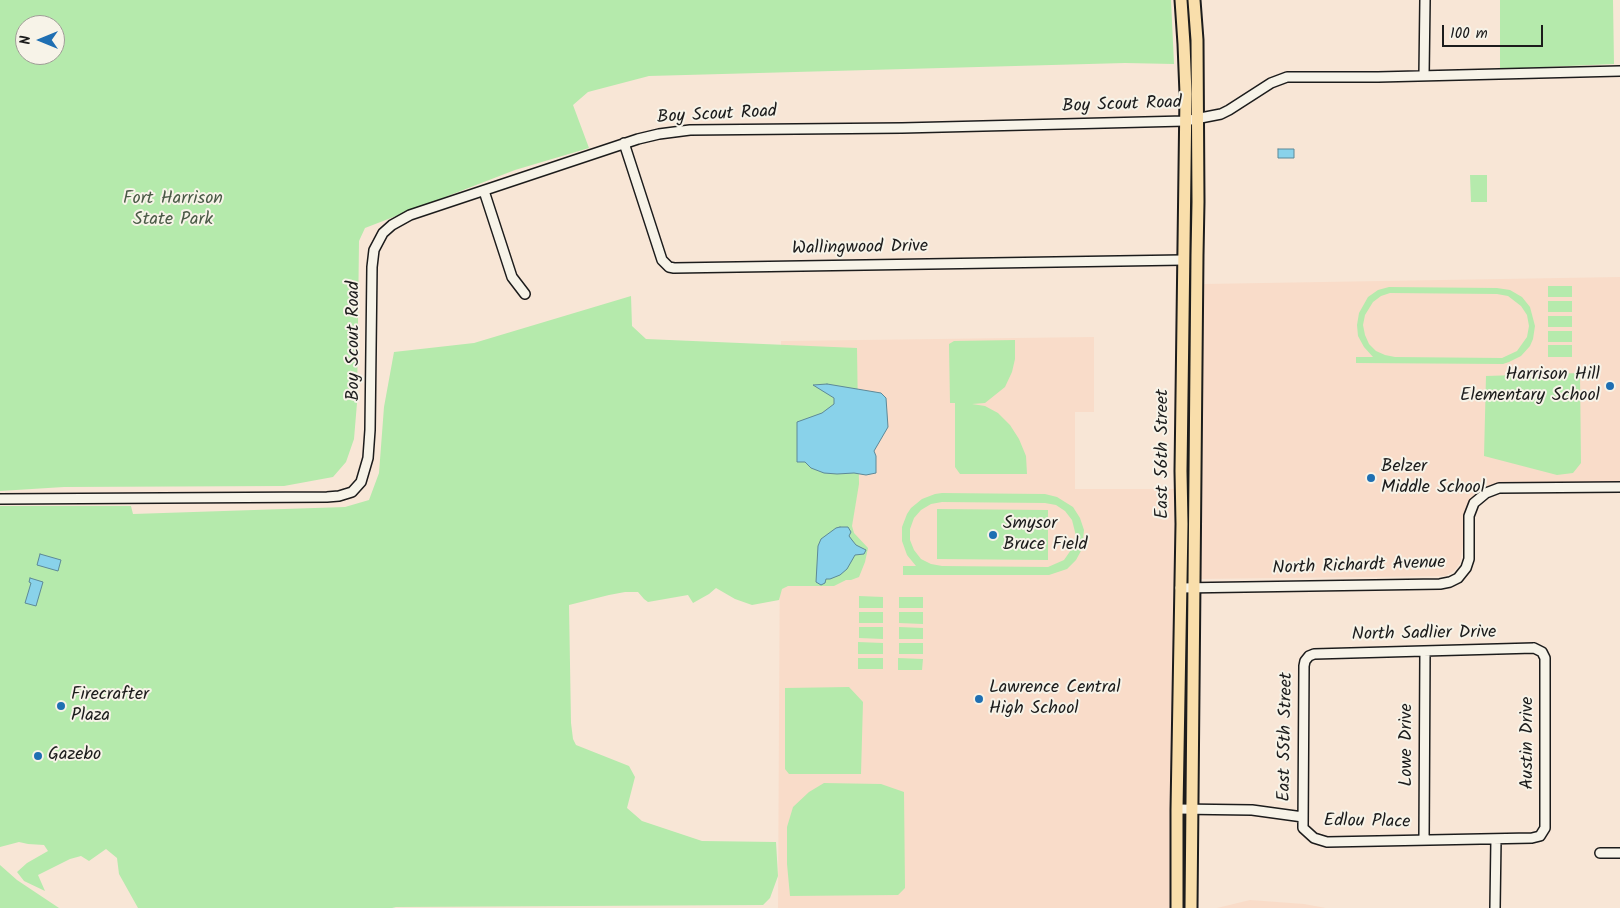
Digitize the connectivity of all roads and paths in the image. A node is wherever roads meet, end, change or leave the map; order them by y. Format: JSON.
{"nodes":[{"id":1,"x":1181,"y":0,"type":"edge"},
{"id":2,"x":1194,"y":0,"type":"edge"},
{"id":3,"x":1425,"y":0,"type":"edge"},
{"id":4,"x":1620,"y":71,"type":"edge"},
{"id":5,"x":1424,"y":75,"type":"junction"},
{"id":6,"x":1198,"y":120,"type":"junction"},
{"id":7,"x":1185,"y":121,"type":"junction"},
{"id":8,"x":624,"y":144,"type":"junction"},
{"id":9,"x":484,"y":191,"type":"junction"},
{"id":10,"x":1184,"y":260,"type":"junction"},
{"id":11,"x":525,"y":294,"type":"dead end"},
{"id":12,"x":1182,"y":366,"type":"junction"},
{"id":13,"x":1196,"y":366,"type":"junction"},
{"id":14,"x":1620,"y":487,"type":"edge"},
{"id":15,"x":0,"y":499,"type":"edge"},
{"id":16,"x":1193,"y":587,"type":"junction"},
{"id":17,"x":1180,"y":588,"type":"junction"},
{"id":18,"x":1425,"y":651,"type":"junction"},
{"id":19,"x":1542,"y":652,"type":"joint"},
{"id":20,"x":1307,"y":658,"type":"joint"},
{"id":21,"x":1177,"y":809,"type":"junction"},
{"id":22,"x":1192,"y":810,"type":"junction"},
{"id":23,"x":1302,"y":817,"type":"junction"},
{"id":24,"x":1542,"y":834,"type":"joint"},
{"id":25,"x":1496,"y":839,"type":"junction"},
{"id":26,"x":1424,"y":840,"type":"junction"},
{"id":27,"x":1600,"y":853,"type":"dead end"},
{"id":28,"x":1620,"y":853,"type":"edge"},
{"id":29,"x":1177,"y":908,"type":"edge"},
{"id":30,"x":1191,"y":908,"type":"edge"},
{"id":31,"x":1495,"y":908,"type":"edge"}],
"edges":[{"from":1,"to":7,"type":"main road","name":"East 56th Street"},
{"from":2,"to":6,"type":"main road","name":"East 56th Street"},
{"from":3,"to":5,"type":"street"},
{"from":4,"to":5,"type":"street","name":"Boy Scout Road"},
{"from":5,"to":6,"type":"street","name":"Boy Scout Road"},
{"from":6,"to":7,"type":"street","name":"Boy Scout Road"},
{"from":6,"to":13,"type":"main road","name":"East 56th Street"},
{"from":7,"to":8,"type":"street","name":"Boy Scout Road"},
{"from":7,"to":10,"type":"main road","name":"East 56th Street"},
{"from":8,"to":9,"type":"street","name":"Boy Scout Road"},
{"from":8,"to":10,"type":"street","name":"Wallingwood Drive"},
{"from":9,"to":11,"type":"street"},
{"from":9,"to":15,"type":"street","name":"Boy Scout Road"},
{"from":10,"to":12,"type":"main road","name":"East 56th Street"},
{"from":12,"to":13,"type":"street"},
{"from":12,"to":17,"type":"main road","name":"East 56th Street"},
{"from":13,"to":16,"type":"main road","name":"East 56th Street"},
{"from":14,"to":16,"type":"street","name":"North Richardt Avenue"},
{"from":16,"to":17,"type":"street","name":"North Richardt Avenue"},
{"from":16,"to":22,"type":"main road","name":"East 56th Street"},
{"from":17,"to":21,"type":"main road","name":"East 56th Street"},
{"from":18,"to":19,"type":"street","name":"North Sadlier Drive"},
{"from":18,"to":20,"type":"street","name":"North Sadlier Drive"},
{"from":18,"to":26,"type":"street","name":"Lowe Drive"},
{"from":19,"to":24,"type":"street","name":"Austin Drive"},
{"from":20,"to":23,"type":"street","name":"East 55th Street"},
{"from":21,"to":22,"type":"street","name":"Edlou Place"},
{"from":21,"to":29,"type":"main road","name":"East 56th Street"},
{"from":22,"to":23,"type":"street","name":"Edlou Place"},
{"from":22,"to":30,"type":"main road","name":"East 56th Street"},
{"from":23,"to":26,"type":"street","name":"Edlou Place"},
{"from":24,"to":25,"type":"street","name":"Edlou Place"},
{"from":25,"to":26,"type":"street","name":"Edlou Place"},
{"from":25,"to":31,"type":"street"},
{"from":27,"to":28,"type":"street"}]}
